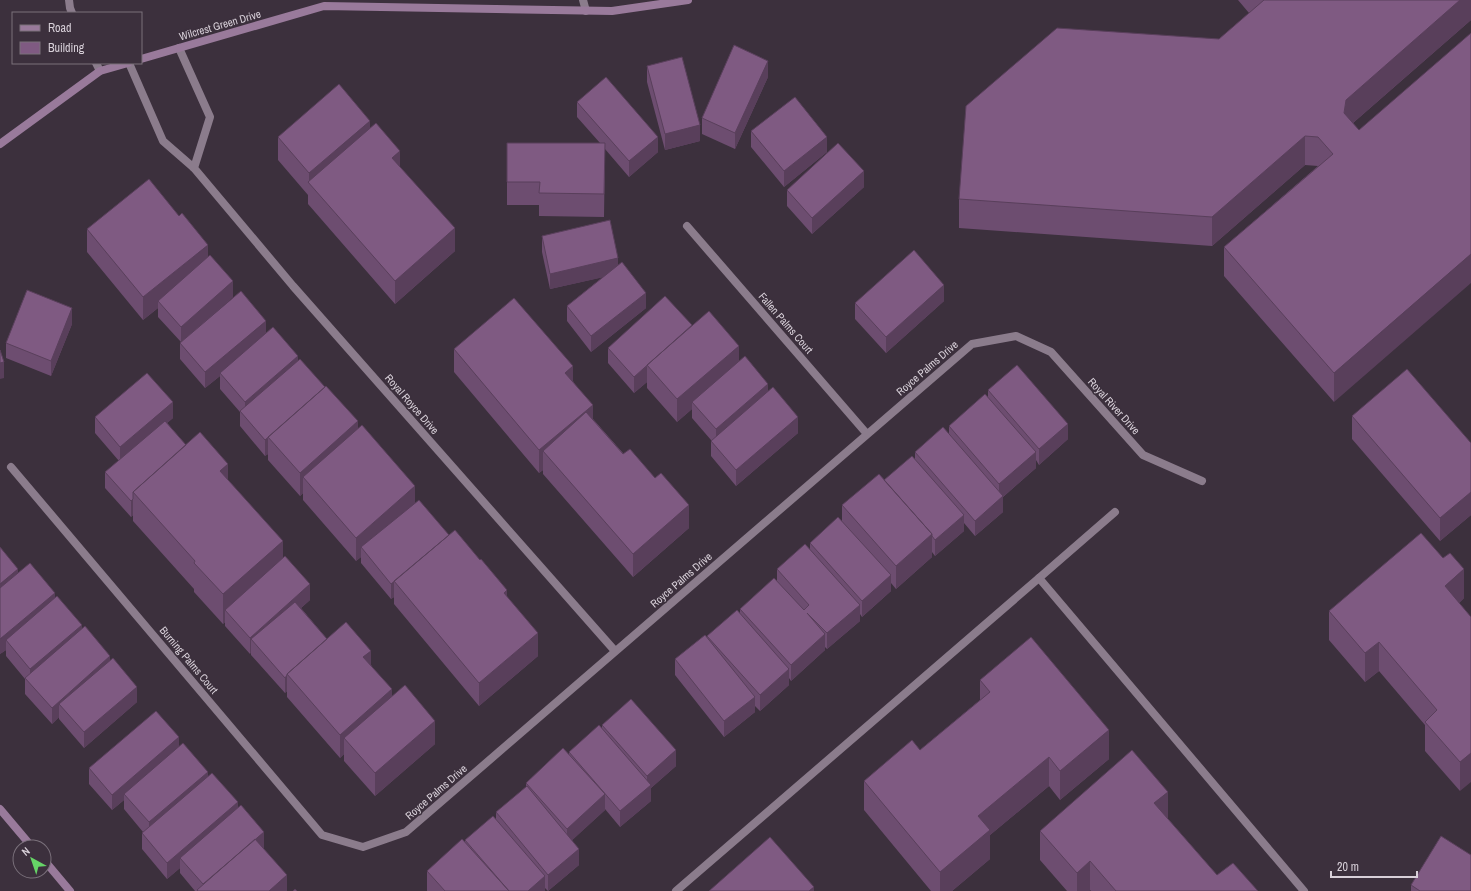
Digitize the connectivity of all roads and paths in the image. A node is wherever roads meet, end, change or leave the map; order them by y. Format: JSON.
{"nodes":[{"id":1,"x":69,"y":0,"type":"edge"},
{"id":2,"x":584,"y":0,"type":"edge"},
{"id":3,"x":688,"y":0,"type":"edge"},
{"id":4,"x":586,"y":11,"type":"junction"},
{"id":5,"x":72,"y":12,"type":"edge"},
{"id":6,"x":179,"y":48,"type":"junction"},
{"id":7,"x":142,"y":59,"type":"edge"},
{"id":8,"x":96,"y":64,"type":"edge"},
{"id":9,"x":124,"y":64,"type":"edge"},
{"id":10,"x":128,"y":64,"type":"edge"},
{"id":11,"x":100,"y":71,"type":"junction"},
{"id":12,"x":0,"y":144,"type":"edge"},
{"id":13,"x":194,"y":168,"type":"junction"},
{"id":14,"x":687,"y":226,"type":"dead end"},
{"id":15,"x":1016,"y":336,"type":"joint"},
{"id":16,"x":867,"y":434,"type":"junction"},
{"id":17,"x":11,"y":467,"type":"dead end"},
{"id":18,"x":1202,"y":481,"type":"dead end"},
{"id":19,"x":1115,"y":512,"type":"dead end"},
{"id":20,"x":1039,"y":578,"type":"junction"},
{"id":21,"x":615,"y":652,"type":"junction"},
{"id":22,"x":0,"y":809,"type":"edge"},
{"id":23,"x":25,"y":839,"type":"edge"},
{"id":24,"x":362,"y":847,"type":"joint"},
{"id":25,"x":52,"y":870,"type":"edge"},
{"id":26,"x":70,"y":891,"type":"edge"},
{"id":27,"x":676,"y":891,"type":"edge"},
{"id":28,"x":1304,"y":891,"type":"edge"}],
"edges":[{"from":1,"to":5,"type":"street"},
{"from":2,"to":4,"type":"street"},
{"from":3,"to":4,"type":"street","name":"Wilcrest Green Drive"},
{"from":4,"to":6,"type":"street","name":"Wilcrest Green Drive"},
{"from":6,"to":7,"type":"street","name":"Wilcrest Green Drive"},
{"from":6,"to":13,"type":"street"},
{"from":8,"to":11,"type":"street"},
{"from":9,"to":11,"type":"street"},
{"from":10,"to":13,"type":"street","name":"Royal Royce Drive"},
{"from":11,"to":12,"type":"street"},
{"from":13,"to":21,"type":"street","name":"Royal Royce Drive"},
{"from":14,"to":16,"type":"street","name":"Fallen Palms Court"},
{"from":15,"to":16,"type":"street","name":"Royce Palms Drive"},
{"from":15,"to":18,"type":"street","name":"Royal River Drive"},
{"from":16,"to":21,"type":"street","name":"Royce Palms Drive"},
{"from":17,"to":24,"type":"street","name":"Burning Palms Court"},
{"from":19,"to":20,"type":"street"},
{"from":20,"to":27,"type":"street"},
{"from":20,"to":28,"type":"street"},
{"from":21,"to":24,"type":"street","name":"Royce Palms Drive"},
{"from":22,"to":23,"type":"street"},
{"from":25,"to":26,"type":"street"}]}
